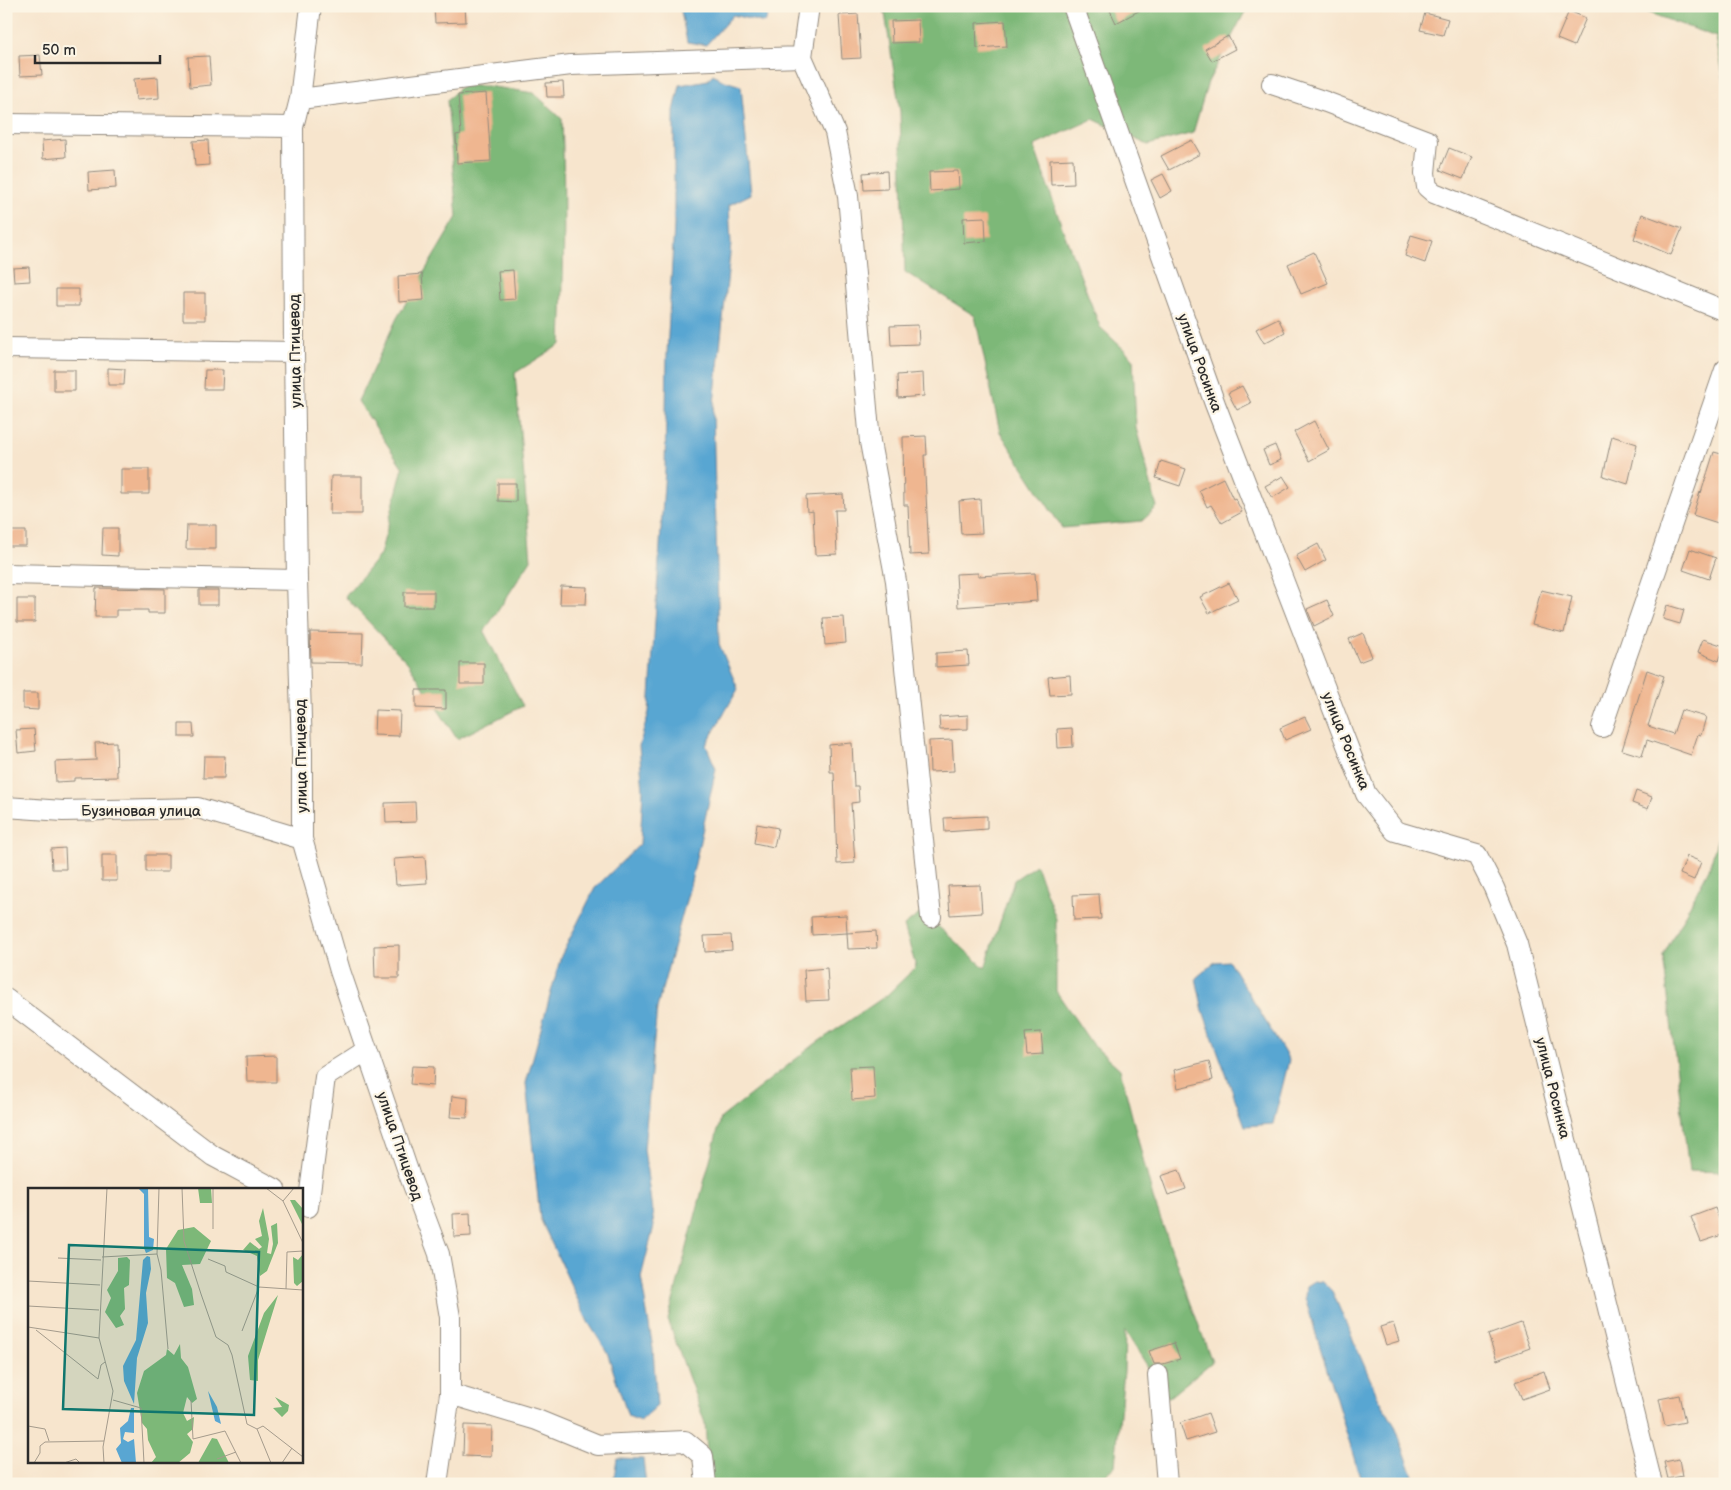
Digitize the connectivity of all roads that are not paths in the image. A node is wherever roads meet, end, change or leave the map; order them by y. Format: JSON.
{"nodes":[{"id":1,"x":311,"y":6,"type":"edge"},
{"id":2,"x":810,"y":6,"type":"edge"},
{"id":3,"x":1073,"y":6,"type":"edge"},
{"id":4,"x":802,"y":57,"type":"junction"},
{"id":5,"x":1272,"y":84,"type":"dead end"},
{"id":6,"x":300,"y":99,"type":"junction"},
{"id":7,"x":6,"y":124,"type":"edge"},
{"id":8,"x":293,"y":128,"type":"junction"},
{"id":9,"x":1725,"y":311,"type":"edge"},
{"id":10,"x":6,"y":348,"type":"edge"},
{"id":11,"x":294,"y":352,"type":"junction"},
{"id":12,"x":1725,"y":370,"type":"edge"},
{"id":13,"x":6,"y":574,"type":"edge"},
{"id":14,"x":297,"y":580,"type":"junction"},
{"id":15,"x":1602,"y":727,"type":"dead end"},
{"id":16,"x":6,"y":806,"type":"edge"},
{"id":17,"x":302,"y":840,"type":"junction"},
{"id":18,"x":931,"y":917,"type":"dead end"},
{"id":19,"x":6,"y":999,"type":"edge"},
{"id":20,"x":367,"y":1050,"type":"junction"},
{"id":21,"x":273,"y":1188,"type":"edge"},
{"id":22,"x":302,"y":1204,"type":"edge"},
{"id":23,"x":1158,"y":1375,"type":"dead end"},
{"id":24,"x":450,"y":1394,"type":"junction"},
{"id":25,"x":437,"y":1484,"type":"edge"},
{"id":26,"x":706,"y":1484,"type":"edge"},
{"id":27,"x":1167,"y":1484,"type":"edge"},
{"id":28,"x":1652,"y":1484,"type":"edge"}],
"edges":[{"from":1,"to":6,"type":"street","name":"улица Птицевод"},
{"from":2,"to":4,"type":"street"},
{"from":3,"to":28,"type":"street","name":"улица Росинка"},
{"from":4,"to":6,"type":"street"},
{"from":4,"to":18,"type":"street"},
{"from":5,"to":9,"type":"street"},
{"from":6,"to":8,"type":"street","name":"улица Птицевод"},
{"from":7,"to":8,"type":"street"},
{"from":8,"to":11,"type":"street","name":"улица Птицевод"},
{"from":10,"to":11,"type":"street"},
{"from":11,"to":14,"type":"street","name":"улица Птицевод"},
{"from":12,"to":15,"type":"street"},
{"from":13,"to":14,"type":"street"},
{"from":14,"to":17,"type":"street","name":"улица Птицевод"},
{"from":16,"to":17,"type":"street","name":"Бузиновая улица"},
{"from":17,"to":20,"type":"street","name":"улица Птицевод"},
{"from":19,"to":21,"type":"street"},
{"from":20,"to":22,"type":"street"},
{"from":20,"to":24,"type":"street","name":"улица Птицевод"},
{"from":23,"to":27,"type":"street"},
{"from":24,"to":25,"type":"street","name":"улица Птицевод"},
{"from":24,"to":26,"type":"street"}]}
